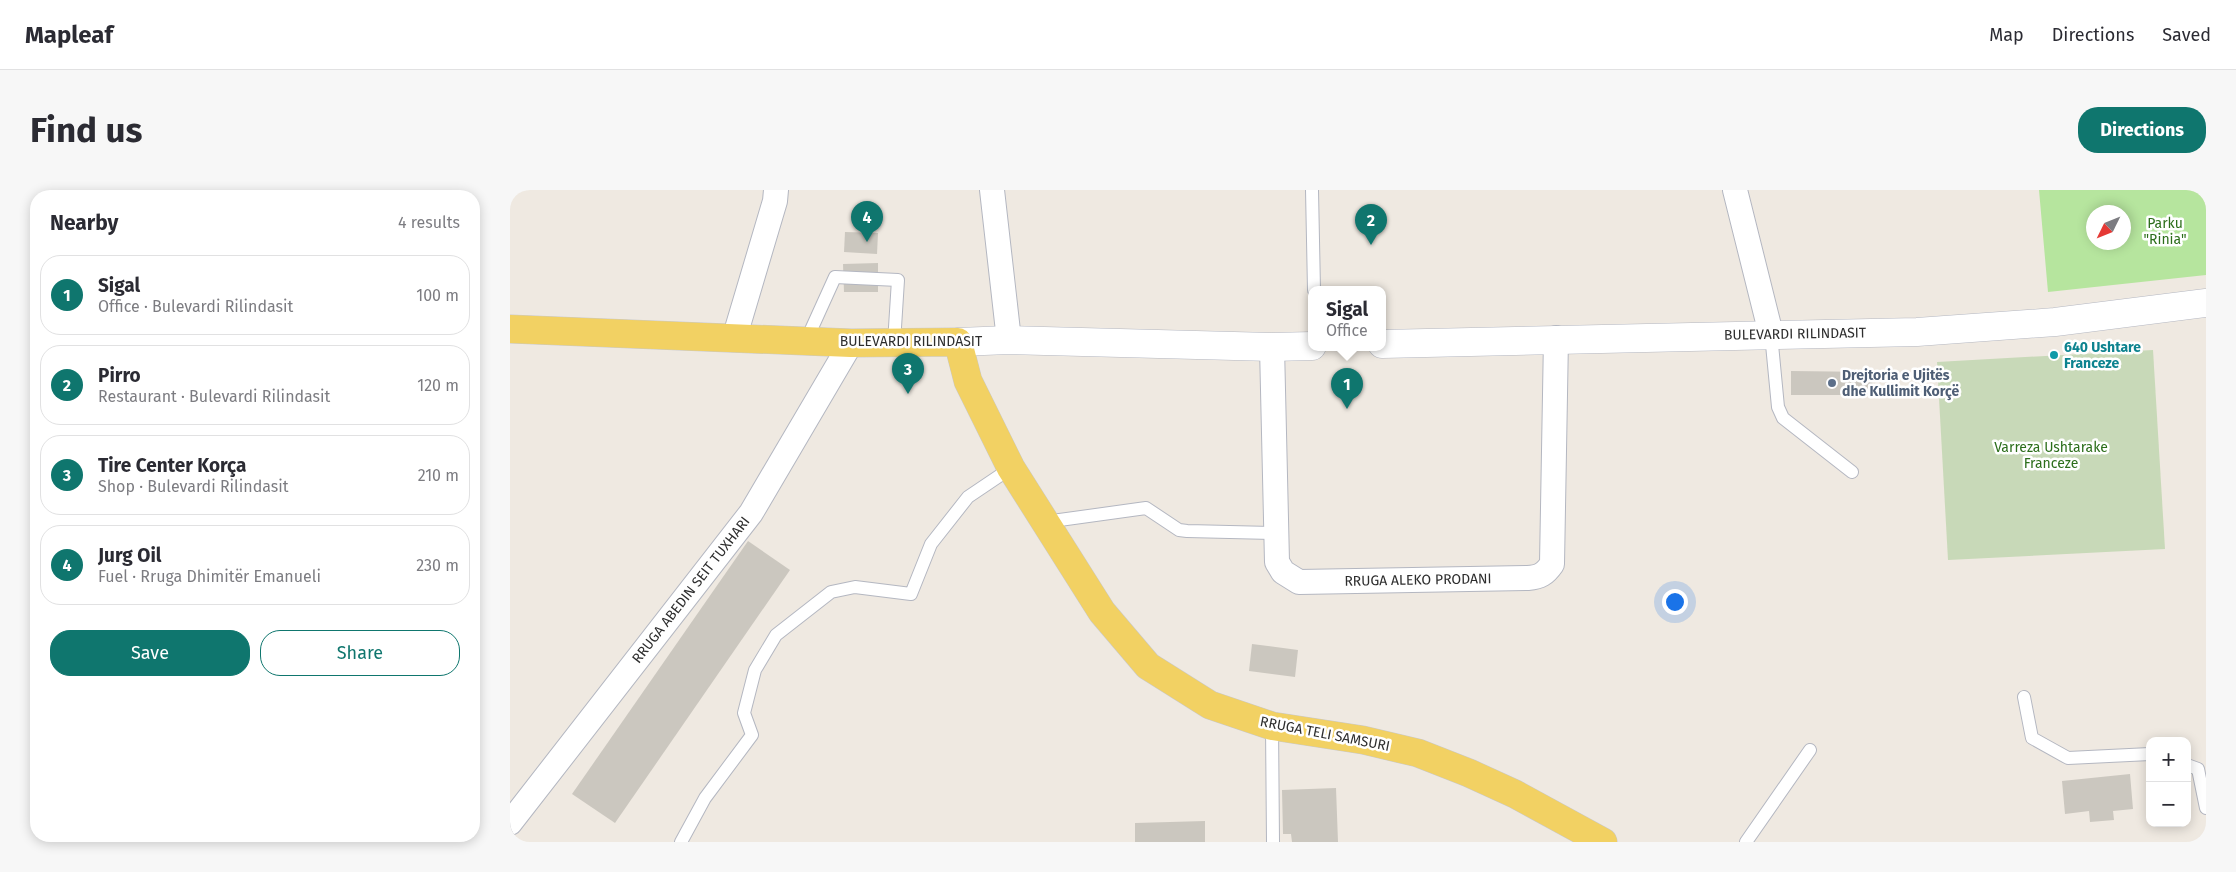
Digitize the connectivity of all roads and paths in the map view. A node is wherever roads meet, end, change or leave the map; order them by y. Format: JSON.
{"nodes":[{"id":1,"x":776,"y":190,"type":"edge"},
{"id":2,"x":992,"y":190,"type":"edge"},
{"id":3,"x":1312,"y":190,"type":"edge"},
{"id":4,"x":1736,"y":190,"type":"edge"},
{"id":5,"x":1314,"y":286,"type":"edge"},
{"id":6,"x":2206,"y":303,"type":"edge"},
{"id":7,"x":510,"y":329,"type":"edge"},
{"id":8,"x":1771,"y":334,"type":"junction"},
{"id":9,"x":734,"y":338,"type":"junction"},
{"id":10,"x":1556,"y":338,"type":"junction"},
{"id":11,"x":1009,"y":340,"type":"junction"},
{"id":12,"x":806,"y":341,"type":"junction"},
{"id":13,"x":958,"y":342,"type":"junction"},
{"id":14,"x":851,"y":343,"type":"junction"},
{"id":15,"x":894,"y":343,"type":"junction"},
{"id":16,"x":1386,"y":344,"type":"edge"},
{"id":17,"x":1308,"y":346,"type":"edge"},
{"id":18,"x":1272,"y":348,"type":"junction"},
{"id":19,"x":1011,"y":468,"type":"junction"},
{"id":20,"x":1852,"y":472,"type":"dead end"},
{"id":21,"x":1045,"y":522,"type":"junction"},
{"id":22,"x":1276,"y":533,"type":"junction"},
{"id":23,"x":2024,"y":697,"type":"dead end"},
{"id":24,"x":1272,"y":726,"type":"junction"},
{"id":25,"x":1810,"y":750,"type":"dead end"},
{"id":26,"x":2146,"y":754,"type":"edge"},
{"id":27,"x":2191,"y":766,"type":"edge"},
{"id":28,"x":2206,"y":808,"type":"edge"},
{"id":29,"x":510,"y":823,"type":"edge"},
{"id":30,"x":681,"y":842,"type":"edge"},
{"id":31,"x":1274,"y":842,"type":"edge"},
{"id":32,"x":1603,"y":842,"type":"edge"},
{"id":33,"x":1746,"y":842,"type":"edge"}],
"edges":[{"from":1,"to":9,"type":"street"},
{"from":2,"to":11,"type":"street"},
{"from":3,"to":5,"type":"lane"},
{"from":4,"to":8,"type":"street"},
{"from":6,"to":8,"type":"main road","name":"BULEVARDI RILINDASIT"},
{"from":7,"to":9,"type":"main road","name":"BULEVARDI RILINDASIT"},
{"from":8,"to":10,"type":"main road","name":"BULEVARDI RILINDASIT"},
{"from":8,"to":20,"type":"lane"},
{"from":9,"to":12,"type":"main road","name":"BULEVARDI RILINDASIT"},
{"from":10,"to":16,"type":"main road","name":"BULEVARDI RILINDASIT"},
{"from":10,"to":22,"type":"street","name":"RRUGA ALEKO PRODANI"},
{"from":11,"to":13,"type":"main road","name":"BULEVARDI RILINDASIT"},
{"from":11,"to":18,"type":"main road","name":"BULEVARDI RILINDASIT"},
{"from":12,"to":14,"type":"main road","name":"BULEVARDI RILINDASIT"},
{"from":12,"to":15,"type":"lane"},
{"from":13,"to":15,"type":"main road","name":"BULEVARDI RILINDASIT"},
{"from":13,"to":19,"type":"main road","name":"RRUGA TELI SAMSURI"},
{"from":14,"to":15,"type":"main road","name":"BULEVARDI RILINDASIT"},
{"from":14,"to":29,"type":"street","name":"RRUGA ABEDIN SEIT TUXHARI"},
{"from":17,"to":18,"type":"main road","name":"BULEVARDI RILINDASIT"},
{"from":18,"to":22,"type":"street","name":"RRUGA ALEKO PRODANI"},
{"from":19,"to":21,"type":"main road","name":"RRUGA TELI SAMSURI"},
{"from":19,"to":30,"type":"lane"},
{"from":21,"to":22,"type":"lane"},
{"from":21,"to":24,"type":"main road","name":"RRUGA TELI SAMSURI"},
{"from":23,"to":26,"type":"lane"},
{"from":24,"to":31,"type":"lane"},
{"from":24,"to":32,"type":"main road","name":"RRUGA TELI SAMSURI"},
{"from":25,"to":33,"type":"lane"},
{"from":27,"to":28,"type":"lane"}]}
